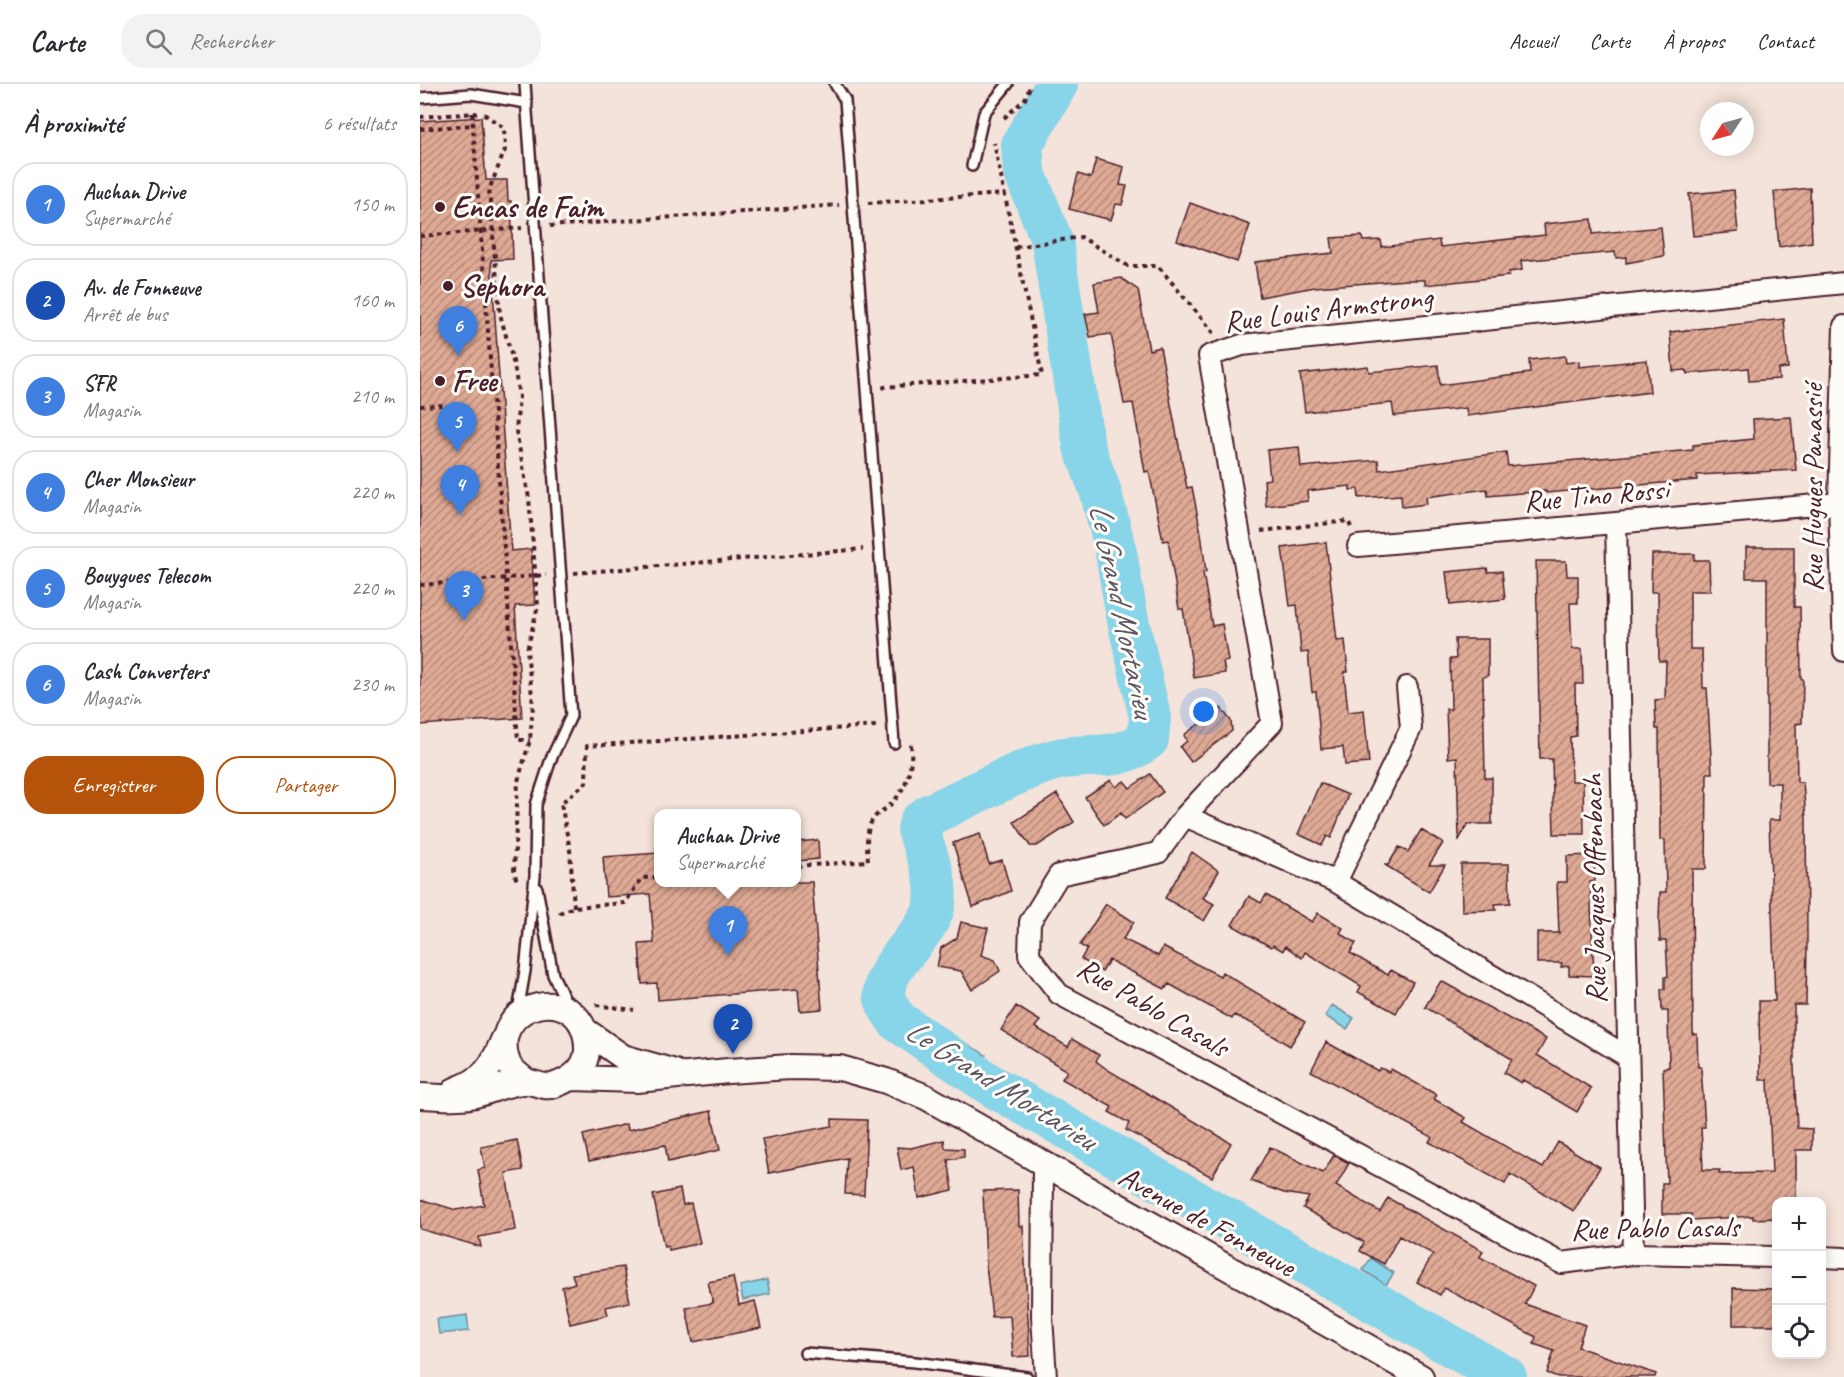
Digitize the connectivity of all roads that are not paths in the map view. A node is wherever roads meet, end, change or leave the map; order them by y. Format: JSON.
{"nodes":[{"id":1,"x":525,"y":84,"type":"edge"},
{"id":2,"x":835,"y":84,"type":"edge"},
{"id":3,"x":1008,"y":84,"type":"edge"},
{"id":4,"x":420,"y":98,"type":"edge"},
{"id":5,"x":527,"y":103,"type":"junction"},
{"id":6,"x":972,"y":166,"type":"dead end"},
{"id":7,"x":1844,"y":283,"type":"edge"},
{"id":8,"x":1844,"y":328,"type":"edge"},
{"id":9,"x":1839,"y":503,"type":"junction"},
{"id":10,"x":1616,"y":523,"type":"junction"},
{"id":11,"x":1358,"y":546,"type":"road end"},
{"id":12,"x":1844,"y":651,"type":"edge"},
{"id":13,"x":1407,"y":687,"type":"dead end"},
{"id":14,"x":894,"y":743,"type":"dead end"},
{"id":15,"x":1185,"y":816,"type":"junction"},
{"id":16,"x":535,"y":876,"type":"junction"},
{"id":17,"x":1336,"y":882,"type":"junction"},
{"id":18,"x":579,"y":1004,"type":"junction"},
{"id":19,"x":517,"y":1014,"type":"junction"},
{"id":20,"x":586,"y":1031,"type":"junction"},
{"id":21,"x":504,"y":1038,"type":"junction"},
{"id":22,"x":1628,"y":1057,"type":"junction"},
{"id":23,"x":686,"y":1076,"type":"junction"},
{"id":24,"x":573,"y":1078,"type":"junction"},
{"id":25,"x":527,"y":1082,"type":"junction"},
{"id":26,"x":430,"y":1096,"type":"edge"},
{"id":27,"x":1044,"y":1164,"type":"junction"},
{"id":28,"x":1633,"y":1254,"type":"junction"},
{"id":29,"x":1772,"y":1257,"type":"edge"},
{"id":30,"x":1826,"y":1257,"type":"edge"},
{"id":31,"x":1844,"y":1258,"type":"edge"},
{"id":32,"x":805,"y":1353,"type":"dead end"},
{"id":33,"x":1027,"y":1377,"type":"edge"},
{"id":34,"x":1046,"y":1377,"type":"edge"},
{"id":35,"x":1421,"y":1377,"type":"edge"}],
"edges":[{"from":1,"to":5,"type":"lane"},
{"from":2,"to":14,"type":"lane"},
{"from":3,"to":6,"type":"lane"},
{"from":4,"to":5,"type":"lane"},
{"from":5,"to":16,"type":"lane"},
{"from":7,"to":15,"type":"street","name":"Rue Louis Armstrong"},
{"from":8,"to":9,"type":"street","name":"Rue Hugues Panassié"},
{"from":9,"to":10,"type":"street","name":"Rue Tino Rossi"},
{"from":9,"to":12,"type":"street","name":"Rue Hugues Panassié"},
{"from":10,"to":11,"type":"street","name":"Rue Tino Rossi"},
{"from":10,"to":22,"type":"street","name":"Rue Jacques Offenbach"},
{"from":13,"to":17,"type":"street"},
{"from":15,"to":17,"type":"street"},
{"from":15,"to":28,"type":"street","name":"Rue Pablo Casals"},
{"from":16,"to":18,"type":"lane"},
{"from":16,"to":19,"type":"lane"},
{"from":17,"to":22,"type":"street"},
{"from":18,"to":19,"type":"street"},
{"from":18,"to":20,"type":"street","name":"Avenue de Fonneuve"},
{"from":19,"to":21,"type":"street","name":"Avenue de Fonneuve"},
{"from":20,"to":23,"type":"street","name":"Avenue de Fonneuve"},
{"from":20,"to":24,"type":"street"},
{"from":21,"to":25,"type":"street"},
{"from":21,"to":26,"type":"street","name":"Avenue de Fonneuve"},
{"from":22,"to":28,"type":"street","name":"Rue Jacques Offenbach"},
{"from":23,"to":24,"type":"street","name":"Avenue de Fonneuve"},
{"from":23,"to":27,"type":"street","name":"Avenue de Fonneuve"},
{"from":24,"to":25,"type":"street","name":"Avenue de Fonneuve"},
{"from":25,"to":26,"type":"street","name":"Avenue de Fonneuve"},
{"from":27,"to":34,"type":"street"},
{"from":27,"to":35,"type":"street","name":"Avenue de Fonneuve"},
{"from":28,"to":29,"type":"street","name":"Rue Pablo Casals"},
{"from":30,"to":31,"type":"street"},
{"from":32,"to":33,"type":"lane"}]}
